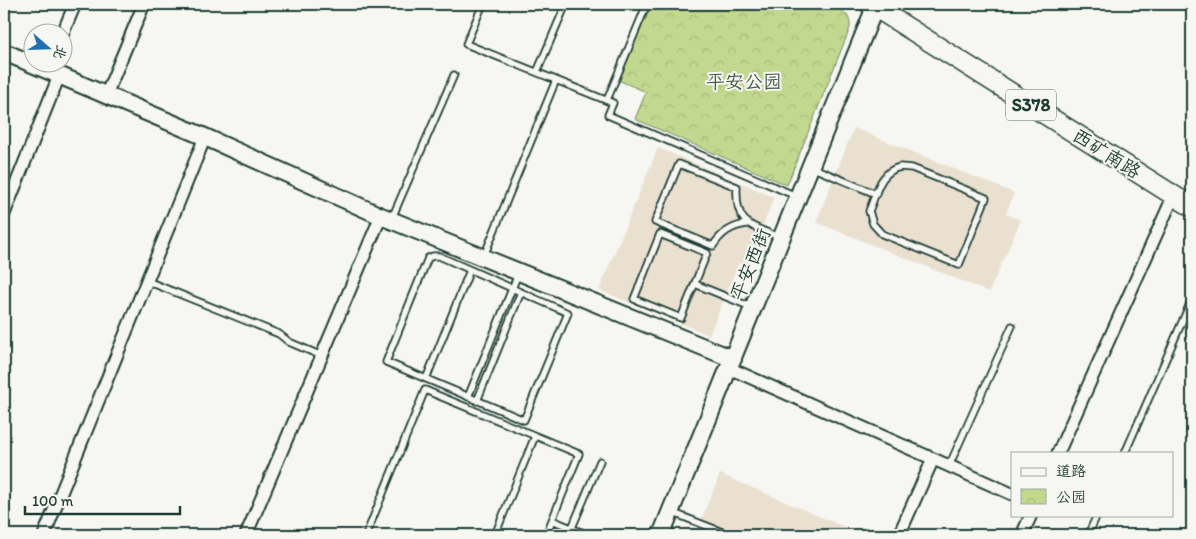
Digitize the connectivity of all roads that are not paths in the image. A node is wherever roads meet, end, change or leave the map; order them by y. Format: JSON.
{"nodes":[{"id":1,"x":75,"y":4,"type":"edge"},
{"id":2,"x":144,"y":4,"type":"edge"},
{"id":3,"x":483,"y":4,"type":"edge"},
{"id":4,"x":566,"y":4,"type":"edge"},
{"id":5,"x":646,"y":4,"type":"edge"},
{"id":6,"x":1188,"y":4,"type":"edge"},
{"id":7,"x":872,"y":5,"type":"edge"},
{"id":8,"x":1192,"y":14,"type":"edge"},
{"id":9,"x":67,"y":22,"type":"edge"},
{"id":10,"x":4,"y":52,"type":"edge"},
{"id":11,"x":22,"y":59,"type":"edge"},
{"id":12,"x":52,"y":72,"type":"edge"},
{"id":13,"x":57,"y":72,"type":"edge"},
{"id":14,"x":537,"y":72,"type":"junction"},
{"id":15,"x":454,"y":75,"type":"dead end"},
{"id":16,"x":556,"y":80,"type":"junction"},
{"id":17,"x":106,"y":95,"type":"junction"},
{"id":18,"x":607,"y":100,"type":"junction"},
{"id":19,"x":205,"y":137,"type":"junction"},
{"id":20,"x":810,"y":167,"type":"junction"},
{"id":21,"x":876,"y":194,"type":"junction"},
{"id":22,"x":1174,"y":195,"type":"junction"},
{"id":23,"x":798,"y":197,"type":"junction"},
{"id":24,"x":1192,"y":207,"type":"edge"},
{"id":25,"x":4,"y":214,"type":"edge"},
{"id":26,"x":386,"y":218,"type":"junction"},
{"id":27,"x":747,"y":224,"type":"junction"},
{"id":28,"x":781,"y":238,"type":"junction"},
{"id":29,"x":483,"y":257,"type":"junction"},
{"id":30,"x":470,"y":270,"type":"junction"},
{"id":31,"x":519,"y":272,"type":"junction"},
{"id":32,"x":147,"y":281,"type":"junction"},
{"id":33,"x":695,"y":284,"type":"junction"},
{"id":34,"x":512,"y":288,"type":"junction"},
{"id":35,"x":521,"y":292,"type":"junction"},
{"id":36,"x":1192,"y":299,"type":"edge"},
{"id":37,"x":754,"y":308,"type":"junction"},
{"id":38,"x":1012,"y":326,"type":"dead end"},
{"id":39,"x":322,"y":356,"type":"junction"},
{"id":40,"x":731,"y":363,"type":"junction"},
{"id":41,"x":426,"y":379,"type":"junction"},
{"id":42,"x":468,"y":397,"type":"junction"},
{"id":43,"x":477,"y":401,"type":"junction"},
{"id":44,"x":535,"y":436,"type":"junction"},
{"id":45,"x":1058,"y":452,"type":"edge"},
{"id":46,"x":1124,"y":452,"type":"edge"},
{"id":47,"x":934,"y":459,"type":"junction"},
{"id":48,"x":600,"y":461,"type":"dead end"},
{"id":49,"x":949,"y":466,"type":"junction"},
{"id":50,"x":1011,"y":494,"type":"edge"},
{"id":51,"x":671,"y":512,"type":"junction"},
{"id":52,"x":1030,"y":516,"type":"edge"},
{"id":53,"x":1097,"y":516,"type":"edge"},
{"id":54,"x":552,"y":520,"type":"junction"},
{"id":55,"x":572,"y":529,"type":"junction"},
{"id":56,"x":44,"y":535,"type":"edge"},
{"id":57,"x":246,"y":535,"type":"edge"},
{"id":58,"x":366,"y":535,"type":"edge"},
{"id":59,"x":495,"y":535,"type":"edge"},
{"id":60,"x":546,"y":535,"type":"edge"},
{"id":61,"x":569,"y":535,"type":"edge"},
{"id":62,"x":588,"y":535,"type":"edge"},
{"id":63,"x":661,"y":535,"type":"edge"},
{"id":64,"x":730,"y":535,"type":"edge"},
{"id":65,"x":899,"y":535,"type":"edge"},
{"id":66,"x":1022,"y":535,"type":"edge"},
{"id":67,"x":1088,"y":535,"type":"edge"}],
"edges":[{"from":1,"to":9,"type":"street"},
{"from":2,"to":17,"type":"street"},
{"from":3,"to":14,"type":"lane"},
{"from":4,"to":14,"type":"lane"},
{"from":5,"to":18,"type":"lane"},
{"from":6,"to":8,"type":"lane"},
{"from":7,"to":20,"type":"street","name":"平安西街"},
{"from":7,"to":22,"type":"main road","name":"西矿南路","number":"S378"},
{"from":10,"to":11,"type":"street"},
{"from":12,"to":25,"type":"street"},
{"from":13,"to":17,"type":"street"},
{"from":14,"to":16,"type":"lane"},
{"from":15,"to":26,"type":"lane"},
{"from":16,"to":18,"type":"lane"},
{"from":16,"to":29,"type":"lane"},
{"from":17,"to":19,"type":"street"},
{"from":18,"to":23,"type":"lane"},
{"from":19,"to":26,"type":"street"},
{"from":19,"to":32,"type":"street"},
{"from":20,"to":21,"type":"lane"},
{"from":20,"to":23,"type":"street","name":"平安西街"},
{"from":21,"to":21,"type":"lane"},
{"from":22,"to":24,"type":"main road","name":"西矿南路","number":"S378"},
{"from":22,"to":45,"type":"street"},
{"from":23,"to":28,"type":"street","name":"平安西街"},
{"from":26,"to":29,"type":"street"},
{"from":26,"to":39,"type":"street"},
{"from":27,"to":27,"type":"lane"},
{"from":27,"to":28,"type":"lane"},
{"from":28,"to":37,"type":"street","name":"平安西街"},
{"from":29,"to":31,"type":"street"},
{"from":30,"to":34,"type":"lane"},
{"from":30,"to":41,"type":"lane"},
{"from":30,"to":41,"type":"lane"},
{"from":31,"to":34,"type":"lane"},
{"from":31,"to":40,"type":"street"},
{"from":32,"to":39,"type":"lane"},
{"from":32,"to":56,"type":"street"},
{"from":33,"to":33,"type":"lane"},
{"from":33,"to":37,"type":"lane"},
{"from":34,"to":35,"type":"lane"},
{"from":34,"to":42,"type":"lane"},
{"from":35,"to":43,"type":"lane"},
{"from":35,"to":43,"type":"lane"},
{"from":36,"to":46,"type":"lane"},
{"from":37,"to":40,"type":"street","name":"平安西街"},
{"from":38,"to":49,"type":"lane"},
{"from":39,"to":57,"type":"street"},
{"from":40,"to":47,"type":"street"},
{"from":40,"to":51,"type":"street","name":"平安西街"},
{"from":41,"to":42,"type":"lane"},
{"from":42,"to":43,"type":"lane"},
{"from":44,"to":54,"type":"lane"},
{"from":44,"to":58,"type":"lane"},
{"from":44,"to":59,"type":"lane"},
{"from":47,"to":49,"type":"street"},
{"from":47,"to":65,"type":"street"},
{"from":48,"to":55,"type":"lane"},
{"from":49,"to":50,"type":"street"},
{"from":51,"to":63,"type":"street","name":"平安西街"},
{"from":51,"to":64,"type":"lane"},
{"from":52,"to":66,"type":"street"},
{"from":53,"to":67,"type":"lane"},
{"from":54,"to":55,"type":"lane"},
{"from":54,"to":60,"type":"lane"},
{"from":55,"to":61,"type":"lane"},
{"from":55,"to":62,"type":"lane"}]}
